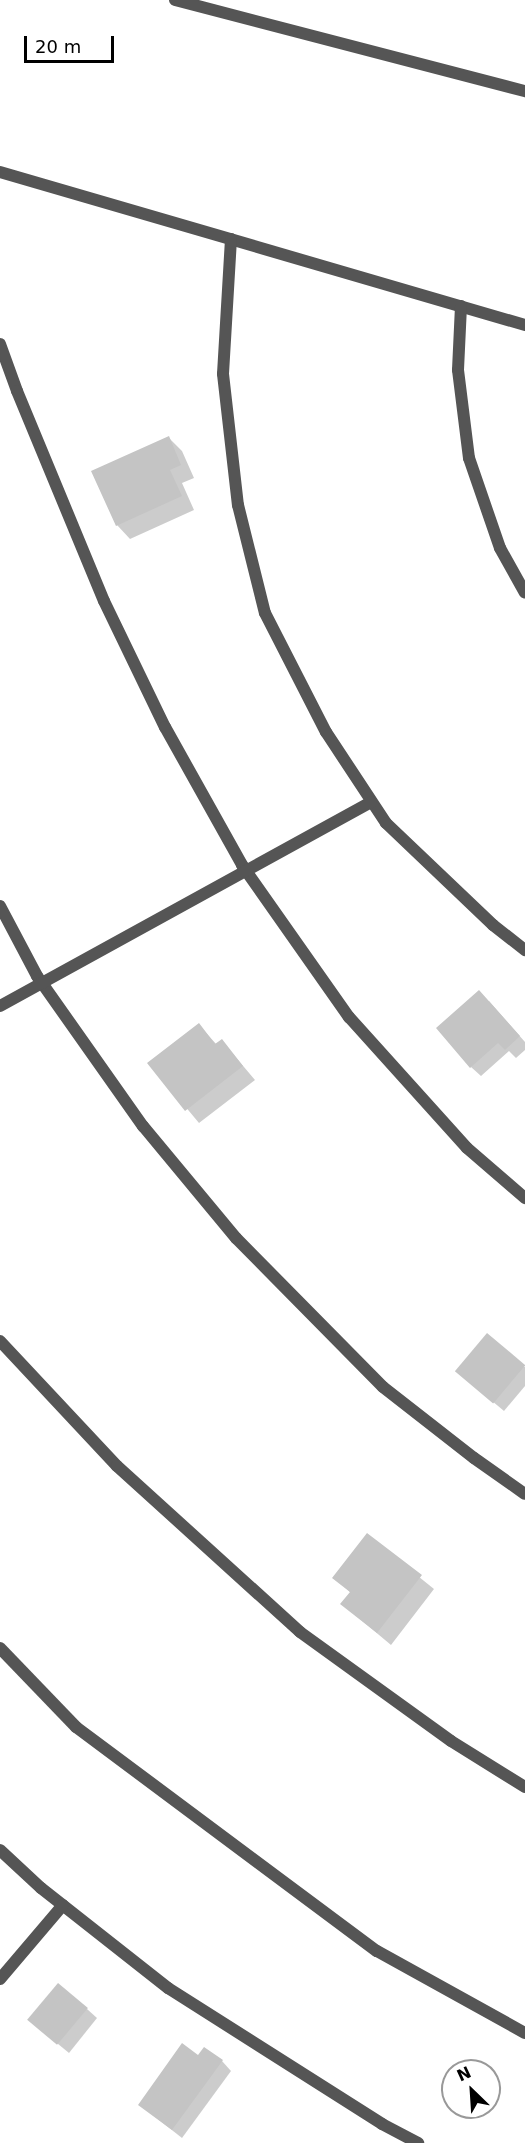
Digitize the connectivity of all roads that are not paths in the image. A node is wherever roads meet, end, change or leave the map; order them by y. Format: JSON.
{"nodes":[{"id":1,"x":175,"y":0,"type":"edge"},
{"id":2,"x":525,"y":92,"type":"edge"},
{"id":3,"x":0,"y":172,"type":"edge"},
{"id":4,"x":231,"y":239,"type":"junction"},
{"id":5,"x":461,"y":306,"type":"junction"},
{"id":6,"x":525,"y":325,"type":"edge"},
{"id":7,"x":0,"y":344,"type":"edge"},
{"id":8,"x":525,"y":593,"type":"edge"},
{"id":9,"x":371,"y":802,"type":"junction"},
{"id":10,"x":246,"y":870,"type":"junction"},
{"id":11,"x":0,"y":906,"type":"edge"},
{"id":12,"x":525,"y":950,"type":"edge"},
{"id":13,"x":41,"y":983,"type":"junction"},
{"id":14,"x":0,"y":1006,"type":"edge"},
{"id":15,"x":525,"y":1198,"type":"edge"},
{"id":16,"x":0,"y":1341,"type":"edge"},
{"id":17,"x":525,"y":1494,"type":"edge"},
{"id":18,"x":0,"y":1648,"type":"edge"},
{"id":19,"x":525,"y":1787,"type":"edge"},
{"id":20,"x":0,"y":1850,"type":"edge"},
{"id":21,"x":63,"y":1905,"type":"junction"},
{"id":22,"x":0,"y":1979,"type":"edge"},
{"id":23,"x":525,"y":2033,"type":"edge"},
{"id":24,"x":418,"y":2143,"type":"edge"}],
"edges":[{"from":1,"to":2,"type":"street"},
{"from":3,"to":4,"type":"street"},
{"from":4,"to":5,"type":"street"},
{"from":4,"to":9,"type":"street"},
{"from":5,"to":6,"type":"street"},
{"from":5,"to":8,"type":"street"},
{"from":7,"to":10,"type":"street"},
{"from":9,"to":10,"type":"street"},
{"from":9,"to":12,"type":"street"},
{"from":10,"to":13,"type":"street"},
{"from":10,"to":15,"type":"street"},
{"from":11,"to":13,"type":"street"},
{"from":13,"to":14,"type":"street"},
{"from":13,"to":17,"type":"street"},
{"from":16,"to":19,"type":"street"},
{"from":18,"to":23,"type":"street"},
{"from":20,"to":21,"type":"street"},
{"from":21,"to":22,"type":"street"},
{"from":21,"to":24,"type":"street"}]}
